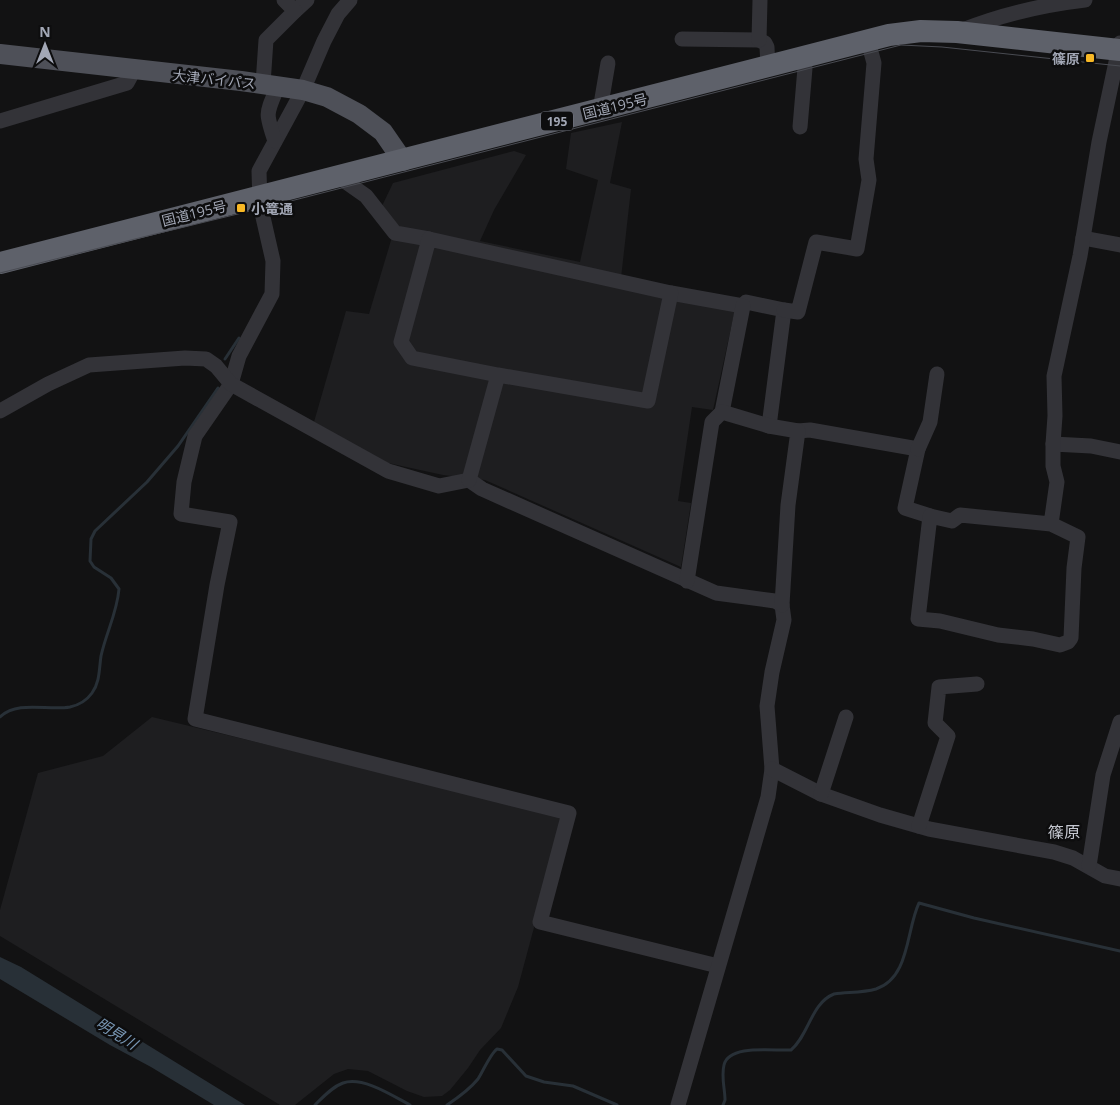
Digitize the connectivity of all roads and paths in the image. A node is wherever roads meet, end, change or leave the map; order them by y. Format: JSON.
{"nodes":[{"id":1,"x":284,"y":0,"type":"edge"},
{"id":2,"x":307,"y":0,"type":"edge"},
{"id":3,"x":350,"y":0,"type":"edge"},
{"id":4,"x":760,"y":0,"type":"edge"},
{"id":5,"x":1084,"y":0,"type":"edge"},
{"id":6,"x":1033,"y":5,"type":"edge"},
{"id":7,"x":295,"y":10,"type":"junction"},
{"id":8,"x":957,"y":32,"type":"junction"},
{"id":9,"x":682,"y":40,"type":"dead end"},
{"id":10,"x":759,"y":40,"type":"junction"},
{"id":11,"x":868,"y":40,"type":"junction"},
{"id":12,"x":1120,"y":47,"type":"edge"},
{"id":13,"x":0,"y":54,"type":"edge"},
{"id":14,"x":803,"y":58,"type":"junction"},
{"id":15,"x":608,"y":63,"type":"dead end"},
{"id":16,"x":768,"y":67,"type":"junction"},
{"id":17,"x":134,"y":70,"type":"junction"},
{"id":18,"x":271,"y":85,"type":"junction"},
{"id":19,"x":303,"y":90,"type":"junction"},
{"id":20,"x":600,"y":110,"type":"junction"},
{"id":21,"x":0,"y":121,"type":"edge"},
{"id":22,"x":800,"y":127,"type":"dead end"},
{"id":23,"x":275,"y":141,"type":"junction"},
{"id":24,"x":403,"y":160,"type":"junction"},
{"id":25,"x":339,"y":176,"type":"junction"},
{"id":26,"x":259,"y":197,"type":"junction"},
{"id":27,"x":1083,"y":238,"type":"junction"},
{"id":28,"x":429,"y":239,"type":"junction"},
{"id":29,"x":1120,"y":245,"type":"edge"},
{"id":30,"x":0,"y":263,"type":"edge"},
{"id":31,"x":671,"y":293,"type":"junction"},
{"id":32,"x":743,"y":306,"type":"junction"},
{"id":33,"x":784,"y":310,"type":"junction"},
{"id":34,"x":937,"y":374,"type":"dead end"},
{"id":35,"x":498,"y":375,"type":"junction"},
{"id":36,"x":231,"y":384,"type":"junction"},
{"id":37,"x":0,"y":411,"type":"edge"},
{"id":38,"x":722,"y":412,"type":"junction"},
{"id":39,"x":769,"y":426,"type":"junction"},
{"id":40,"x":798,"y":431,"type":"junction"},
{"id":41,"x":1053,"y":444,"type":"junction"},
{"id":42,"x":918,"y":449,"type":"junction"},
{"id":43,"x":1120,"y":452,"type":"edge"},
{"id":44,"x":469,"y":480,"type":"junction"},
{"id":45,"x":930,"y":516,"type":"junction"},
{"id":46,"x":1051,"y":524,"type":"junction"},
{"id":47,"x":687,"y":581,"type":"junction"},
{"id":48,"x":782,"y":605,"type":"junction"},
{"id":49,"x":977,"y":684,"type":"dead end"},
{"id":50,"x":846,"y":717,"type":"dead end"},
{"id":51,"x":1120,"y":722,"type":"edge"},
{"id":52,"x":772,"y":769,"type":"junction"},
{"id":53,"x":821,"y":794,"type":"junction"},
{"id":54,"x":919,"y":826,"type":"junction"},
{"id":55,"x":1089,"y":866,"type":"junction"},
{"id":56,"x":1120,"y":879,"type":"edge"},
{"id":57,"x":718,"y":966,"type":"junction"},
{"id":58,"x":678,"y":1105,"type":"edge"}],
"edges":[{"from":1,"to":7,"type":"street"},
{"from":2,"to":7,"type":"street"},
{"from":3,"to":19,"type":"street"},
{"from":4,"to":10,"type":"street"},
{"from":5,"to":6,"type":"street"},
{"from":6,"to":8,"type":"street"},
{"from":7,"to":18,"type":"street"},
{"from":8,"to":11,"type":"highway","name":"国道195号","number":"195"},
{"from":8,"to":12,"type":"highway","name":"国道195号","number":"195"},
{"from":9,"to":10,"type":"street"},
{"from":10,"to":16,"type":"street"},
{"from":11,"to":14,"type":"highway","name":"国道195号","number":"195"},
{"from":11,"to":33,"type":"street"},
{"from":12,"to":27,"type":"street"},
{"from":13,"to":17,"type":"main road","name":"大津バイパス"},
{"from":14,"to":16,"type":"highway","name":"国道195号","number":"195"},
{"from":14,"to":22,"type":"street"},
{"from":15,"to":20,"type":"street"},
{"from":16,"to":20,"type":"highway","name":"国道195号","number":"195"},
{"from":17,"to":18,"type":"main road","name":"大津バイパス"},
{"from":17,"to":21,"type":"street"},
{"from":18,"to":19,"type":"main road","name":"大津バイパス"},
{"from":18,"to":23,"type":"street"},
{"from":19,"to":23,"type":"street"},
{"from":19,"to":24,"type":"main road","name":"大津バイパス"},
{"from":20,"to":24,"type":"highway","name":"国道195号","number":"195"},
{"from":23,"to":26,"type":"street"},
{"from":24,"to":25,"type":"highway","name":"国道195号","number":"195"},
{"from":25,"to":26,"type":"highway","name":"国道195号","number":"195"},
{"from":25,"to":28,"type":"street"},
{"from":26,"to":30,"type":"highway","name":"国道195号","number":"195"},
{"from":26,"to":36,"type":"street"},
{"from":27,"to":29,"type":"street"},
{"from":27,"to":41,"type":"street"},
{"from":28,"to":31,"type":"street"},
{"from":28,"to":35,"type":"street"},
{"from":31,"to":32,"type":"street"},
{"from":31,"to":35,"type":"street"},
{"from":32,"to":33,"type":"street"},
{"from":32,"to":38,"type":"street"},
{"from":33,"to":39,"type":"street"},
{"from":34,"to":42,"type":"street"},
{"from":35,"to":44,"type":"street"},
{"from":36,"to":37,"type":"street"},
{"from":36,"to":44,"type":"street"},
{"from":36,"to":57,"type":"street"},
{"from":38,"to":39,"type":"street"},
{"from":38,"to":47,"type":"street"},
{"from":39,"to":40,"type":"street"},
{"from":40,"to":42,"type":"street"},
{"from":40,"to":48,"type":"street"},
{"from":41,"to":43,"type":"street"},
{"from":41,"to":46,"type":"street"},
{"from":42,"to":45,"type":"street"},
{"from":44,"to":47,"type":"street"},
{"from":45,"to":46,"type":"street"},
{"from":45,"to":46,"type":"street"},
{"from":47,"to":48,"type":"street"},
{"from":48,"to":52,"type":"street"},
{"from":49,"to":54,"type":"street"},
{"from":50,"to":53,"type":"street"},
{"from":51,"to":55,"type":"street"},
{"from":52,"to":53,"type":"street"},
{"from":52,"to":57,"type":"street"},
{"from":53,"to":54,"type":"street"},
{"from":54,"to":55,"type":"street"},
{"from":55,"to":56,"type":"street"},
{"from":57,"to":58,"type":"street"}]}
